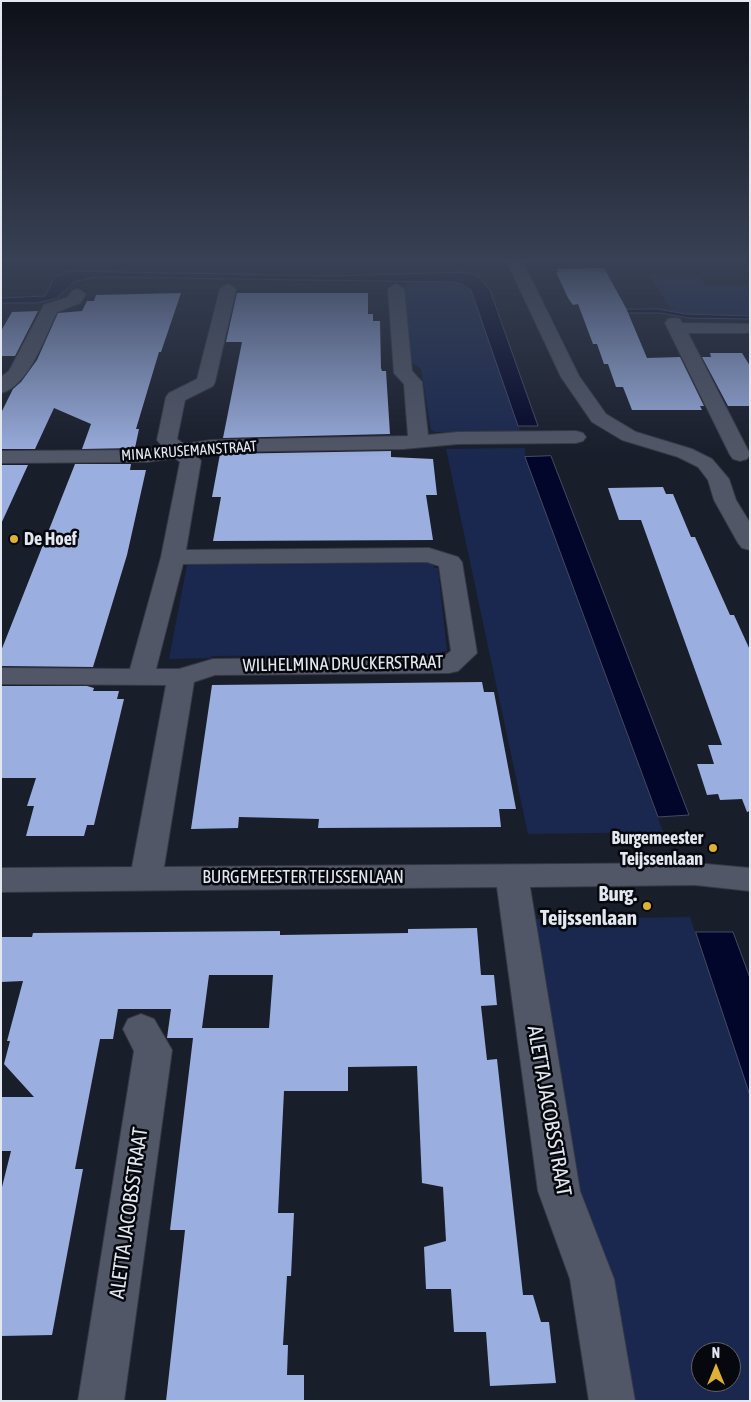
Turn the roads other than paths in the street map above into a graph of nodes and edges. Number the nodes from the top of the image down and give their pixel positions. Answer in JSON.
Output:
{"nodes":[{"id":1,"x":41,"y":327,"type":"edge"},
{"id":2,"x":219,"y":327,"type":"edge"},
{"id":3,"x":399,"y":327,"type":"edge"},
{"id":4,"x":546,"y":327,"type":"edge"},
{"id":5,"x":676,"y":327,"type":"edge"},
{"id":6,"x":726,"y":327,"type":"edge"},
{"id":7,"x":746,"y":328,"type":"dead end"},
{"id":8,"x":1,"y":364,"type":"edge"},
{"id":9,"x":23,"y":364,"type":"junction"},
{"id":10,"x":1,"y":387,"type":"edge"},
{"id":11,"x":593,"y":432,"type":"junction"},
{"id":12,"x":428,"y":442,"type":"junction"},
{"id":13,"x":180,"y":451,"type":"junction"},
{"id":14,"x":745,"y":455,"type":"edge"},
{"id":15,"x":1,"y":457,"type":"edge"},
{"id":16,"x":695,"y":466,"type":"junction"},
{"id":17,"x":750,"y":543,"type":"edge"},
{"id":18,"x":173,"y":557,"type":"junction"},
{"id":19,"x":1,"y":676,"type":"edge"},
{"id":20,"x":141,"y":677,"type":"junction"},
{"id":21,"x":181,"y":677,"type":"junction"},
{"id":22,"x":750,"y":867,"type":"edge"},
{"id":23,"x":695,"y":874,"type":"junction"},
{"id":24,"x":512,"y":876,"type":"junction"},
{"id":25,"x":146,"y":879,"type":"junction"},
{"id":26,"x":1,"y":880,"type":"edge"},
{"id":27,"x":750,"y":880,"type":"edge"},
{"id":28,"x":141,"y":1029,"type":"dead end"},
{"id":29,"x":101,"y":1401,"type":"edge"},
{"id":30,"x":612,"y":1401,"type":"edge"}],
"edges":[{"from":1,"to":9,"type":"street"},
{"from":2,"to":13,"type":"street"},
{"from":3,"to":12,"type":"street"},
{"from":4,"to":11,"type":"street"},
{"from":5,"to":14,"type":"street"},
{"from":6,"to":7,"type":"street"},
{"from":8,"to":9,"type":"street"},
{"from":9,"to":10,"type":"street"},
{"from":11,"to":12,"type":"street","name":"MINA KRUSEMANSTRAAT"},
{"from":11,"to":16,"type":"street"},
{"from":12,"to":13,"type":"street","name":"MINA KRUSEMANSTRAAT"},
{"from":13,"to":15,"type":"street","name":"MINA KRUSEMANSTRAAT"},
{"from":13,"to":18,"type":"street"},
{"from":14,"to":16,"type":"street"},
{"from":16,"to":17,"type":"street"},
{"from":18,"to":20,"type":"street"},
{"from":18,"to":21,"type":"street","name":"WILHELMINA DRUCKERSTRAAT"},
{"from":19,"to":20,"type":"street","name":"WILHELMINA DRUCKERSTRAAT"},
{"from":20,"to":21,"type":"street","name":"WILHELMINA DRUCKERSTRAAT"},
{"from":21,"to":25,"type":"street"},
{"from":22,"to":23,"type":"street"},
{"from":23,"to":24,"type":"street","name":"BURGEMEESTER TEIJSSENLAAN"},
{"from":23,"to":27,"type":"street"},
{"from":24,"to":25,"type":"street","name":"BURGEMEESTER TEIJSSENLAAN"},
{"from":24,"to":30,"type":"street","name":"ALETTA JACOBSSTRAAT"},
{"from":25,"to":26,"type":"street","name":"BURGEMEESTER TEIJSSENLAAN"},
{"from":28,"to":29,"type":"street","name":"ALETTA JACOBSSTRAAT"}]}
